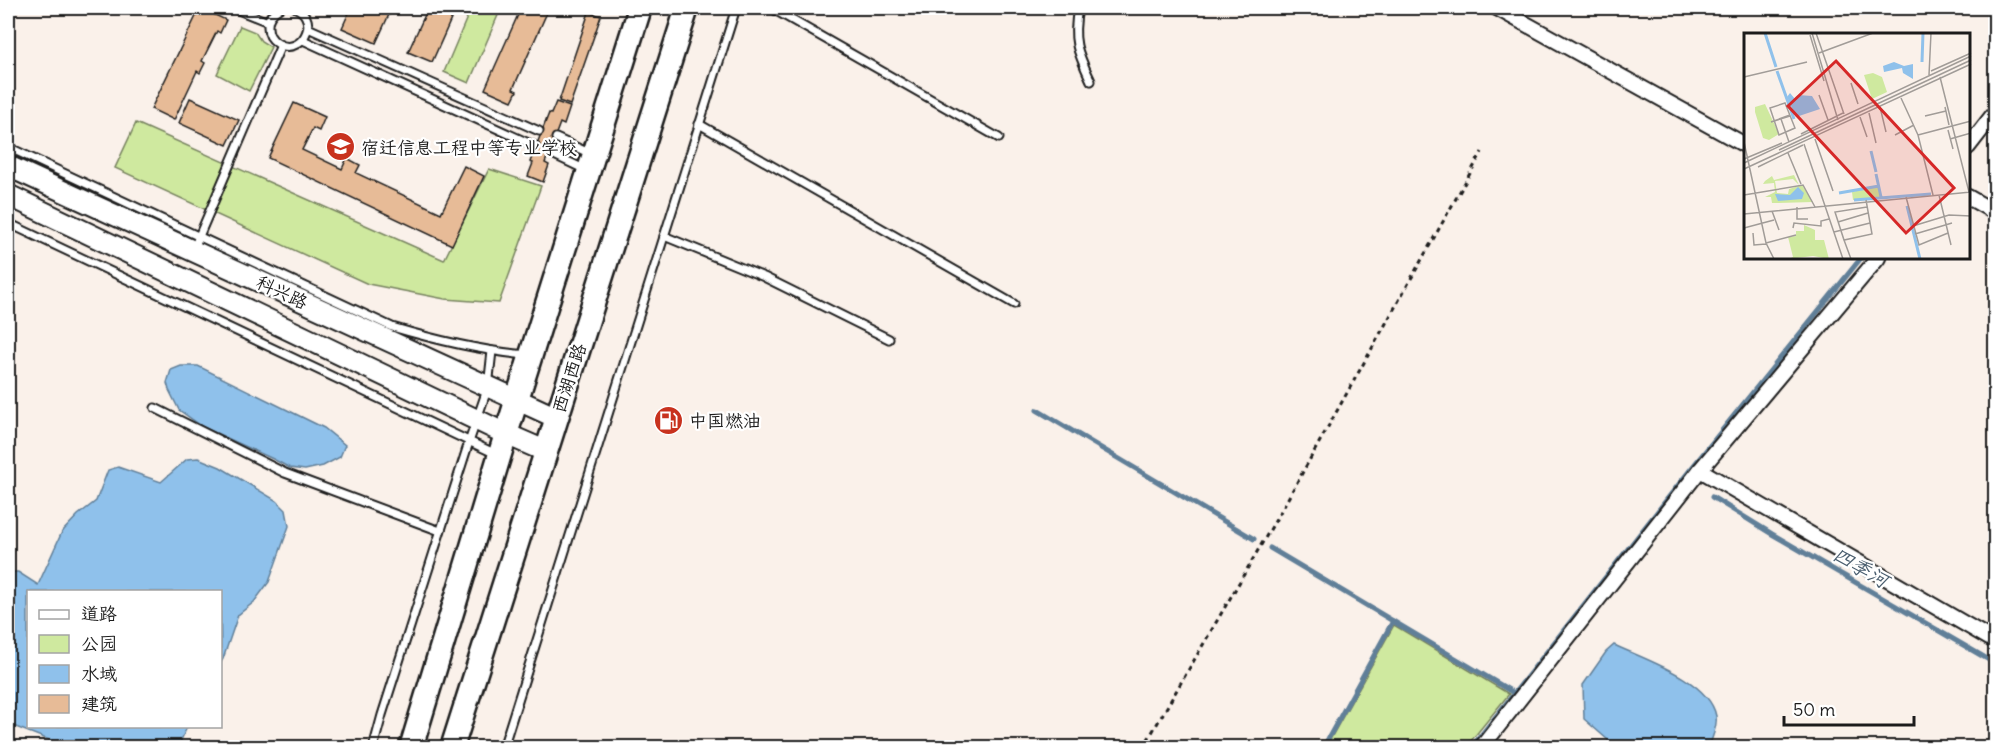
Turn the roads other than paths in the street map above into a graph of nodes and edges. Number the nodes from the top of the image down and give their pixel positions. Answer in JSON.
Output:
{"nodes":[{"id":1,"x":233,"y":8,"type":"edge"},
{"id":2,"x":274,"y":8,"type":"edge"},
{"id":3,"x":298,"y":8,"type":"edge"},
{"id":4,"x":640,"y":8,"type":"edge"},
{"id":5,"x":687,"y":8,"type":"edge"},
{"id":6,"x":736,"y":8,"type":"edge"},
{"id":7,"x":771,"y":8,"type":"edge"},
{"id":8,"x":1078,"y":8,"type":"edge"},
{"id":9,"x":1497,"y":8,"type":"edge"},
{"id":10,"x":268,"y":22,"type":"junction"},
{"id":11,"x":308,"y":28,"type":"junction"},
{"id":12,"x":303,"y":40,"type":"junction"},
{"id":13,"x":281,"y":45,"type":"junction"},
{"id":14,"x":1091,"y":81,"type":"dead end"},
{"id":15,"x":1995,"y":111,"type":"edge"},
{"id":16,"x":699,"y":124,"type":"junction"},
{"id":17,"x":539,"y":130,"type":"dead end"},
{"id":18,"x":556,"y":138,"type":"dead end"},
{"id":19,"x":999,"y":138,"type":"dead end"},
{"id":20,"x":1744,"y":144,"type":"edge"},
{"id":21,"x":1970,"y":144,"type":"edge"},
{"id":22,"x":535,"y":146,"type":"dead end"},
{"id":23,"x":8,"y":147,"type":"edge"},
{"id":24,"x":550,"y":153,"type":"dead end"},
{"id":25,"x":592,"y":163,"type":"junction"},
{"id":26,"x":8,"y":166,"type":"edge"},
{"id":27,"x":8,"y":195,"type":"edge"},
{"id":28,"x":1970,"y":198,"type":"edge"},
{"id":29,"x":1995,"y":213,"type":"edge"},
{"id":30,"x":8,"y":223,"type":"edge"},
{"id":31,"x":664,"y":237,"type":"junction"},
{"id":32,"x":196,"y":244,"type":"junction"},
{"id":33,"x":1876,"y":260,"type":"edge"},
{"id":34,"x":1014,"y":304,"type":"dead end"},
{"id":35,"x":889,"y":339,"type":"dead end"},
{"id":36,"x":492,"y":351,"type":"junction"},
{"id":37,"x":532,"y":355,"type":"junction"},
{"id":38,"x":488,"y":387,"type":"junction"},
{"id":39,"x":518,"y":400,"type":"junction"},
{"id":40,"x":155,"y":408,"type":"dead end"},
{"id":41,"x":557,"y":418,"type":"junction"},
{"id":42,"x":476,"y":420,"type":"junction"},
{"id":43,"x":506,"y":434,"type":"junction"},
{"id":44,"x":469,"y":442,"type":"junction"},
{"id":45,"x":545,"y":451,"type":"junction"},
{"id":46,"x":500,"y":456,"type":"junction"},
{"id":47,"x":1700,"y":470,"type":"junction"},
{"id":48,"x":440,"y":531,"type":"junction"},
{"id":49,"x":1995,"y":642,"type":"edge"},
{"id":50,"x":373,"y":747,"type":"edge"},
{"id":51,"x":411,"y":747,"type":"edge"},
{"id":52,"x":452,"y":747,"type":"edge"},
{"id":53,"x":503,"y":747,"type":"edge"},
{"id":54,"x":1481,"y":747,"type":"edge"}],
"edges":[{"from":1,"to":10,"type":"lane"},
{"from":2,"to":10,"type":"lane"},
{"from":3,"to":11,"type":"lane"},
{"from":4,"to":25,"type":"main road"},
{"from":5,"to":41,"type":"main road","name":"西湖西路"},
{"from":6,"to":16,"type":"lane"},
{"from":7,"to":19,"type":"lane"},
{"from":8,"to":14,"type":"lane"},
{"from":9,"to":20,"type":"street"},
{"from":10,"to":13,"type":"lane"},
{"from":11,"to":12,"type":"lane"},
{"from":11,"to":17,"type":"lane"},
{"from":12,"to":13,"type":"lane"},
{"from":12,"to":22,"type":"lane"},
{"from":13,"to":32,"type":"lane"},
{"from":15,"to":21,"type":"street"},
{"from":16,"to":31,"type":"lane"},
{"from":16,"to":34,"type":"lane"},
{"from":18,"to":25,"type":"lane"},
{"from":23,"to":32,"type":"lane"},
{"from":24,"to":25,"type":"lane"},
{"from":25,"to":37,"type":"main road"},
{"from":26,"to":32,"type":"main road","name":"科兴路"},
{"from":27,"to":42,"type":"main road","name":"科兴路"},
{"from":28,"to":29,"type":"street"},
{"from":30,"to":44,"type":"lane"},
{"from":31,"to":35,"type":"lane"},
{"from":31,"to":53,"type":"lane"},
{"from":32,"to":36,"type":"lane"},
{"from":32,"to":38,"type":"main road","name":"科兴路"},
{"from":33,"to":47,"type":"street"},
{"from":36,"to":37,"type":"lane"},
{"from":36,"to":38,"type":"lane"},
{"from":37,"to":39,"type":"main road"},
{"from":38,"to":39,"type":"main road","name":"科兴路"},
{"from":38,"to":42,"type":"lane"},
{"from":39,"to":41,"type":"main road","name":"科兴路"},
{"from":39,"to":43,"type":"main road"},
{"from":40,"to":48,"type":"lane"},
{"from":41,"to":45,"type":"main road","name":"西湖西路"},
{"from":42,"to":43,"type":"main road","name":"科兴路"},
{"from":42,"to":44,"type":"lane"},
{"from":43,"to":45,"type":"main road","name":"科兴路"},
{"from":43,"to":46,"type":"main road"},
{"from":44,"to":46,"type":"lane"},
{"from":44,"to":48,"type":"lane"},
{"from":45,"to":52,"type":"main road","name":"西湖西路"},
{"from":46,"to":51,"type":"main road"},
{"from":47,"to":49,"type":"street"},
{"from":47,"to":54,"type":"street"},
{"from":48,"to":50,"type":"lane"}]}
